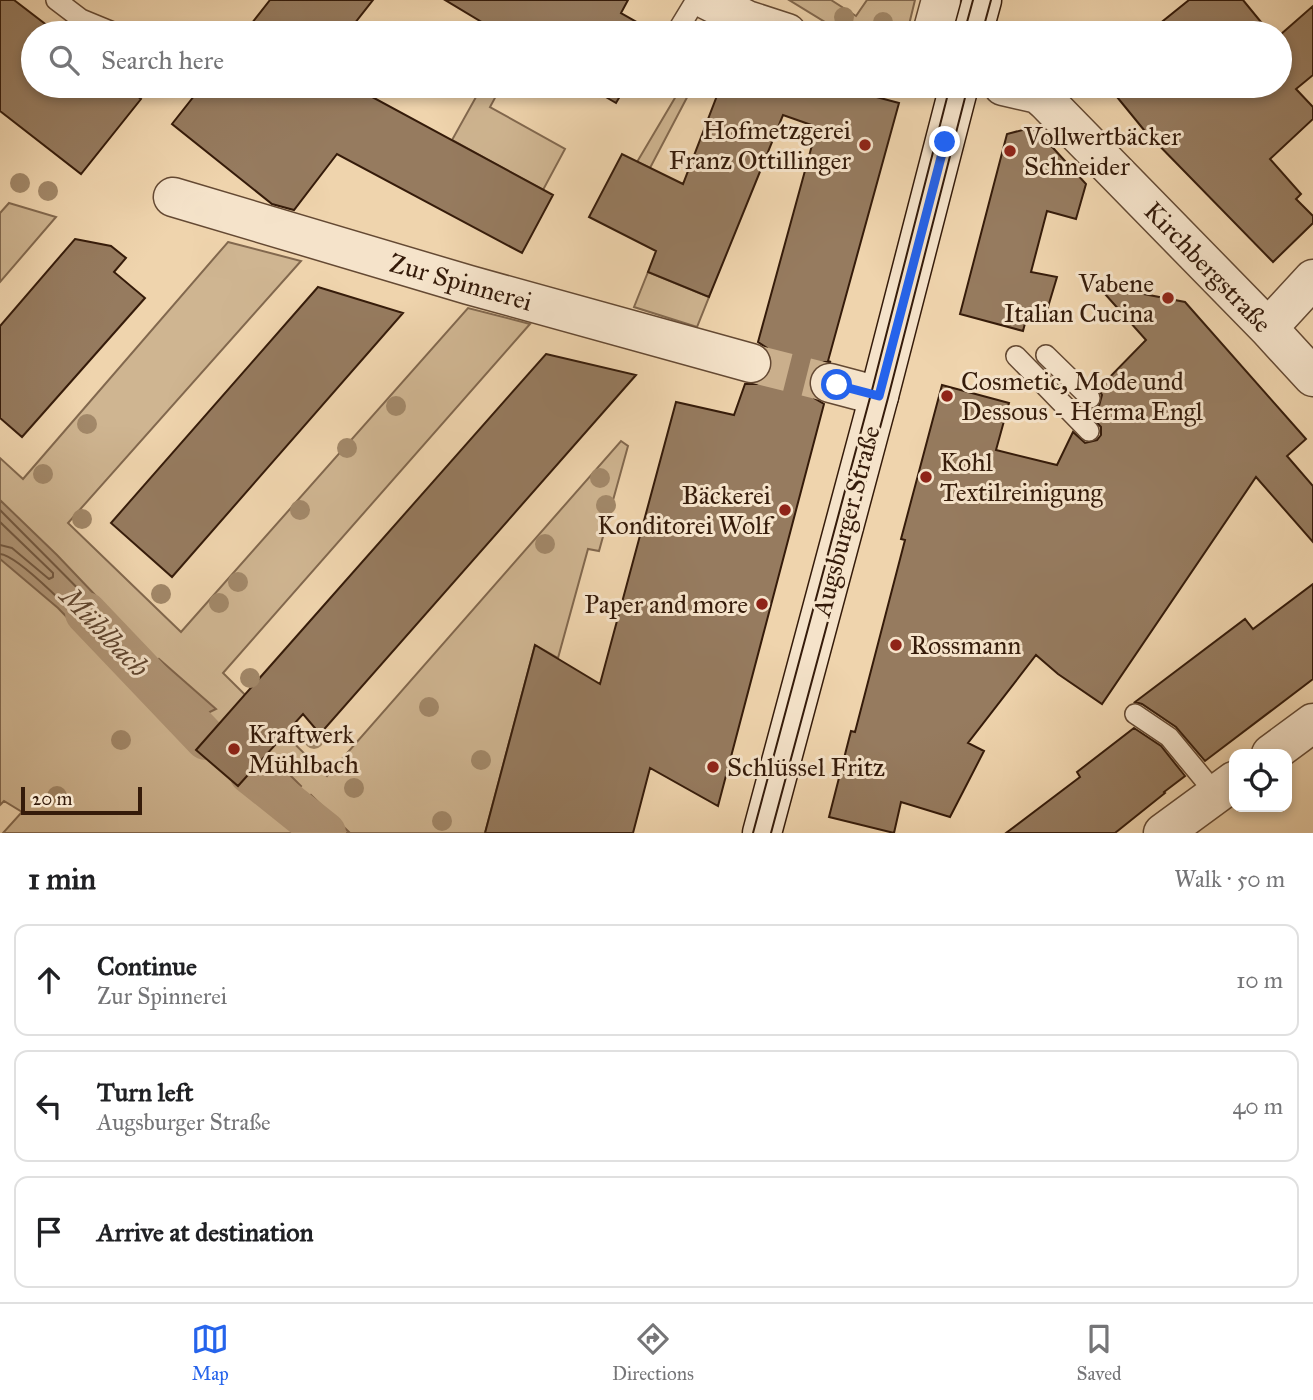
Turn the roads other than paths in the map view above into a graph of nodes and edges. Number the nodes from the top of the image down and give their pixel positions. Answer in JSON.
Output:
{"nodes":[{"id":1,"x":56,"y":0,"type":"edge"},
{"id":2,"x":696,"y":0,"type":"edge"},
{"id":3,"x":707,"y":0,"type":"edge"},
{"id":4,"x":941,"y":0,"type":"edge"},
{"id":5,"x":982,"y":0,"type":"edge"},
{"id":6,"x":86,"y":21,"type":"edge"},
{"id":7,"x":683,"y":21,"type":"edge"},
{"id":8,"x":750,"y":21,"type":"edge"},
{"id":9,"x":935,"y":21,"type":"edge"},
{"id":10,"x":976,"y":21,"type":"edge"},
{"id":11,"x":956,"y":98,"type":"edge"},
{"id":12,"x":1043,"y":98,"type":"edge"},
{"id":13,"x":173,"y":197,"type":"dead end"},
{"id":14,"x":1313,"y":279,"type":"edge"},
{"id":15,"x":1268,"y":328,"type":"junction"},
{"id":16,"x":1046,"y":355,"type":"dead end"},
{"id":17,"x":1016,"y":356,"type":"dead end"},
{"id":18,"x":751,"y":363,"type":"tunnel mouth"},
{"id":19,"x":1313,"y":377,"type":"edge"},
{"id":20,"x":830,"y":383,"type":"tunnel mouth"},
{"id":21,"x":879,"y":396,"type":"junction"},
{"id":22,"x":1090,"y":398,"type":"dead end"},
{"id":23,"x":1090,"y":431,"type":"dead end"},
{"id":24,"x":1135,"y":714,"type":"dead end"},
{"id":25,"x":1313,"y":723,"type":"edge"},
{"id":26,"x":1278,"y":749,"type":"edge"},
{"id":27,"x":1225,"y":788,"type":"edge"},
{"id":28,"x":762,"y":833,"type":"edge"},
{"id":29,"x":1163,"y":833,"type":"edge"}],
"edges":[{"from":1,"to":6,"type":"lane"},
{"from":2,"to":7,"type":"lane"},
{"from":3,"to":8,"type":"street"},
{"from":4,"to":9,"type":"street"},
{"from":5,"to":10,"type":"street"},
{"from":11,"to":21,"type":"street","name":"Augsburger Straße"},
{"from":12,"to":15,"type":"street","name":"Kirchbergstraße"},
{"from":13,"to":18,"type":"street","name":"Zur Spinnerei"},
{"from":14,"to":15,"type":"street"},
{"from":15,"to":19,"type":"street","name":"Kirchbergstraße"},
{"from":16,"to":22,"type":"lane"},
{"from":17,"to":23,"type":"lane"},
{"from":20,"to":21,"type":"street"},
{"from":21,"to":28,"type":"street","name":"Augsburger Straße"},
{"from":24,"to":27,"type":"lane"},
{"from":25,"to":26,"type":"street"},
{"from":27,"to":29,"type":"street"}]}
